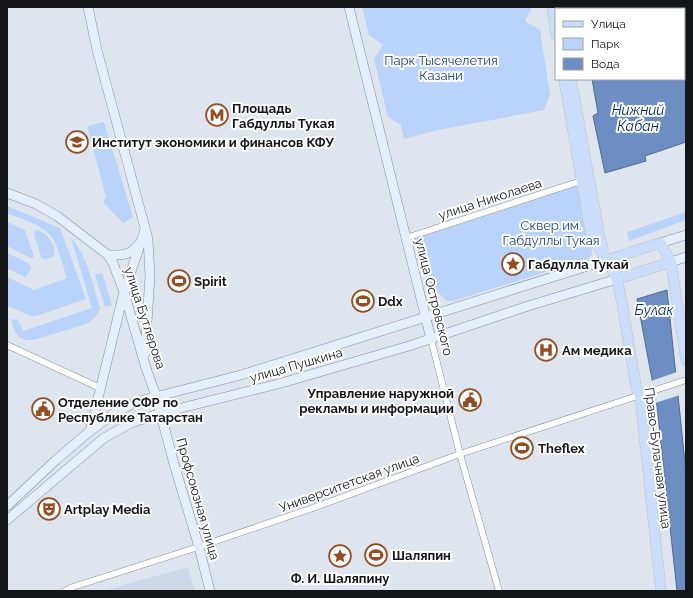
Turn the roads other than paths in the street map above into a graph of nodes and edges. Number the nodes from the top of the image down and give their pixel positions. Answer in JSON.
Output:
{"nodes":[{"id":1,"x":88,"y":7,"type":"edge"},
{"id":2,"x":349,"y":7,"type":"edge"},
{"id":3,"x":552,"y":7,"type":"edge"},
{"id":4,"x":555,"y":28,"type":"edge"},
{"id":5,"x":564,"y":80,"type":"edge"},
{"id":6,"x":571,"y":80,"type":"edge"},
{"id":7,"x":582,"y":181,"type":"junction"},
{"id":8,"x":7,"y":193,"type":"edge"},
{"id":9,"x":145,"y":228,"type":"junction"},
{"id":10,"x":686,"y":234,"type":"edge"},
{"id":11,"x":143,"y":238,"type":"junction"},
{"id":12,"x":406,"y":238,"type":"junction"},
{"id":13,"x":660,"y":243,"type":"junction"},
{"id":14,"x":108,"y":255,"type":"junction"},
{"id":15,"x":686,"y":257,"type":"edge"},
{"id":16,"x":607,"y":260,"type":"junction"},
{"id":17,"x":671,"y":262,"type":"junction"},
{"id":18,"x":617,"y":279,"type":"junction"},
{"id":19,"x":124,"y":292,"type":"junction"},
{"id":20,"x":425,"y":317,"type":"junction"},
{"id":21,"x":431,"y":339,"type":"junction"},
{"id":22,"x":7,"y":345,"type":"edge"},
{"id":23,"x":686,"y":360,"type":"edge"},
{"id":24,"x":145,"y":362,"type":"junction"},
{"id":25,"x":684,"y":381,"type":"edge"},
{"id":26,"x":100,"y":388,"type":"junction"},
{"id":27,"x":156,"y":396,"type":"junction"},
{"id":28,"x":640,"y":396,"type":"junction"},
{"id":29,"x":161,"y":414,"type":"junction"},
{"id":30,"x":90,"y":431,"type":"junction"},
{"id":31,"x":460,"y":454,"type":"junction"},
{"id":32,"x":7,"y":506,"type":"edge"},
{"id":33,"x":7,"y":520,"type":"edge"},
{"id":34,"x":200,"y":547,"type":"junction"},
{"id":35,"x":65,"y":591,"type":"edge"},
{"id":36,"x":210,"y":591,"type":"edge"},
{"id":37,"x":499,"y":591,"type":"edge"},
{"id":38,"x":661,"y":591,"type":"edge"}],
"edges":[{"from":1,"to":9,"type":"main road"},
{"from":2,"to":12,"type":"main road","name":"улица Островского"},
{"from":3,"to":4,"type":"main road"},
{"from":5,"to":7,"type":"main road"},
{"from":6,"to":16,"type":"main road"},
{"from":7,"to":12,"type":"street","name":"улица Николаева"},
{"from":7,"to":16,"type":"main road"},
{"from":8,"to":14,"type":"main road","name":"улица Бутлерова"},
{"from":9,"to":11,"type":"main road"},
{"from":9,"to":24,"type":"main road"},
{"from":10,"to":13,"type":"main road"},
{"from":11,"to":14,"type":"main road"},
{"from":11,"to":19,"type":"main road"},
{"from":12,"to":20,"type":"main road","name":"улица Островского"},
{"from":13,"to":16,"type":"main road"},
{"from":13,"to":17,"type":"main road"},
{"from":14,"to":19,"type":"main road","name":"улица Бутлерова"},
{"from":15,"to":17,"type":"main road"},
{"from":16,"to":18,"type":"main road","name":"Право-Булачная улица"},
{"from":16,"to":20,"type":"main road","name":"улица Пушкина"},
{"from":17,"to":18,"type":"main road"},
{"from":17,"to":23,"type":"main road"},
{"from":18,"to":21,"type":"main road","name":"улица Пушкина"},
{"from":18,"to":28,"type":"main road","name":"Право-Булачная улица"},
{"from":19,"to":24,"type":"main road","name":"улица Бутлерова"},
{"from":19,"to":26,"type":"main road"},
{"from":20,"to":21,"type":"main road","name":"улица Островского"},
{"from":20,"to":27,"type":"main road","name":"улица Пушкина"},
{"from":21,"to":29,"type":"main road","name":"улица Пушкина"},
{"from":21,"to":31,"type":"street","name":"улица Островского"},
{"from":22,"to":26,"type":"street"},
{"from":24,"to":27,"type":"main road","name":"улица Бутлерова"},
{"from":25,"to":28,"type":"street","name":"Университетская улица"},
{"from":26,"to":30,"type":"main road"},
{"from":27,"to":29,"type":"main road","name":"улица Бутлерова"},
{"from":27,"to":30,"type":"main road","name":"улица Пушкина"},
{"from":28,"to":31,"type":"street","name":"Университетская улица"},
{"from":28,"to":38,"type":"main road","name":"Право-Булачная улица"},
{"from":29,"to":33,"type":"main road","name":"улица Пушкина"},
{"from":29,"to":34,"type":"main road","name":"Профсоюзная улица"},
{"from":30,"to":32,"type":"main road","name":"улица Пушкина"},
{"from":31,"to":34,"type":"street","name":"Университетская улица"},
{"from":31,"to":37,"type":"street","name":"улица Островского"},
{"from":34,"to":35,"type":"street","name":"Университетская улица"},
{"from":34,"to":36,"type":"main road","name":"Профсоюзная улица"}]}
